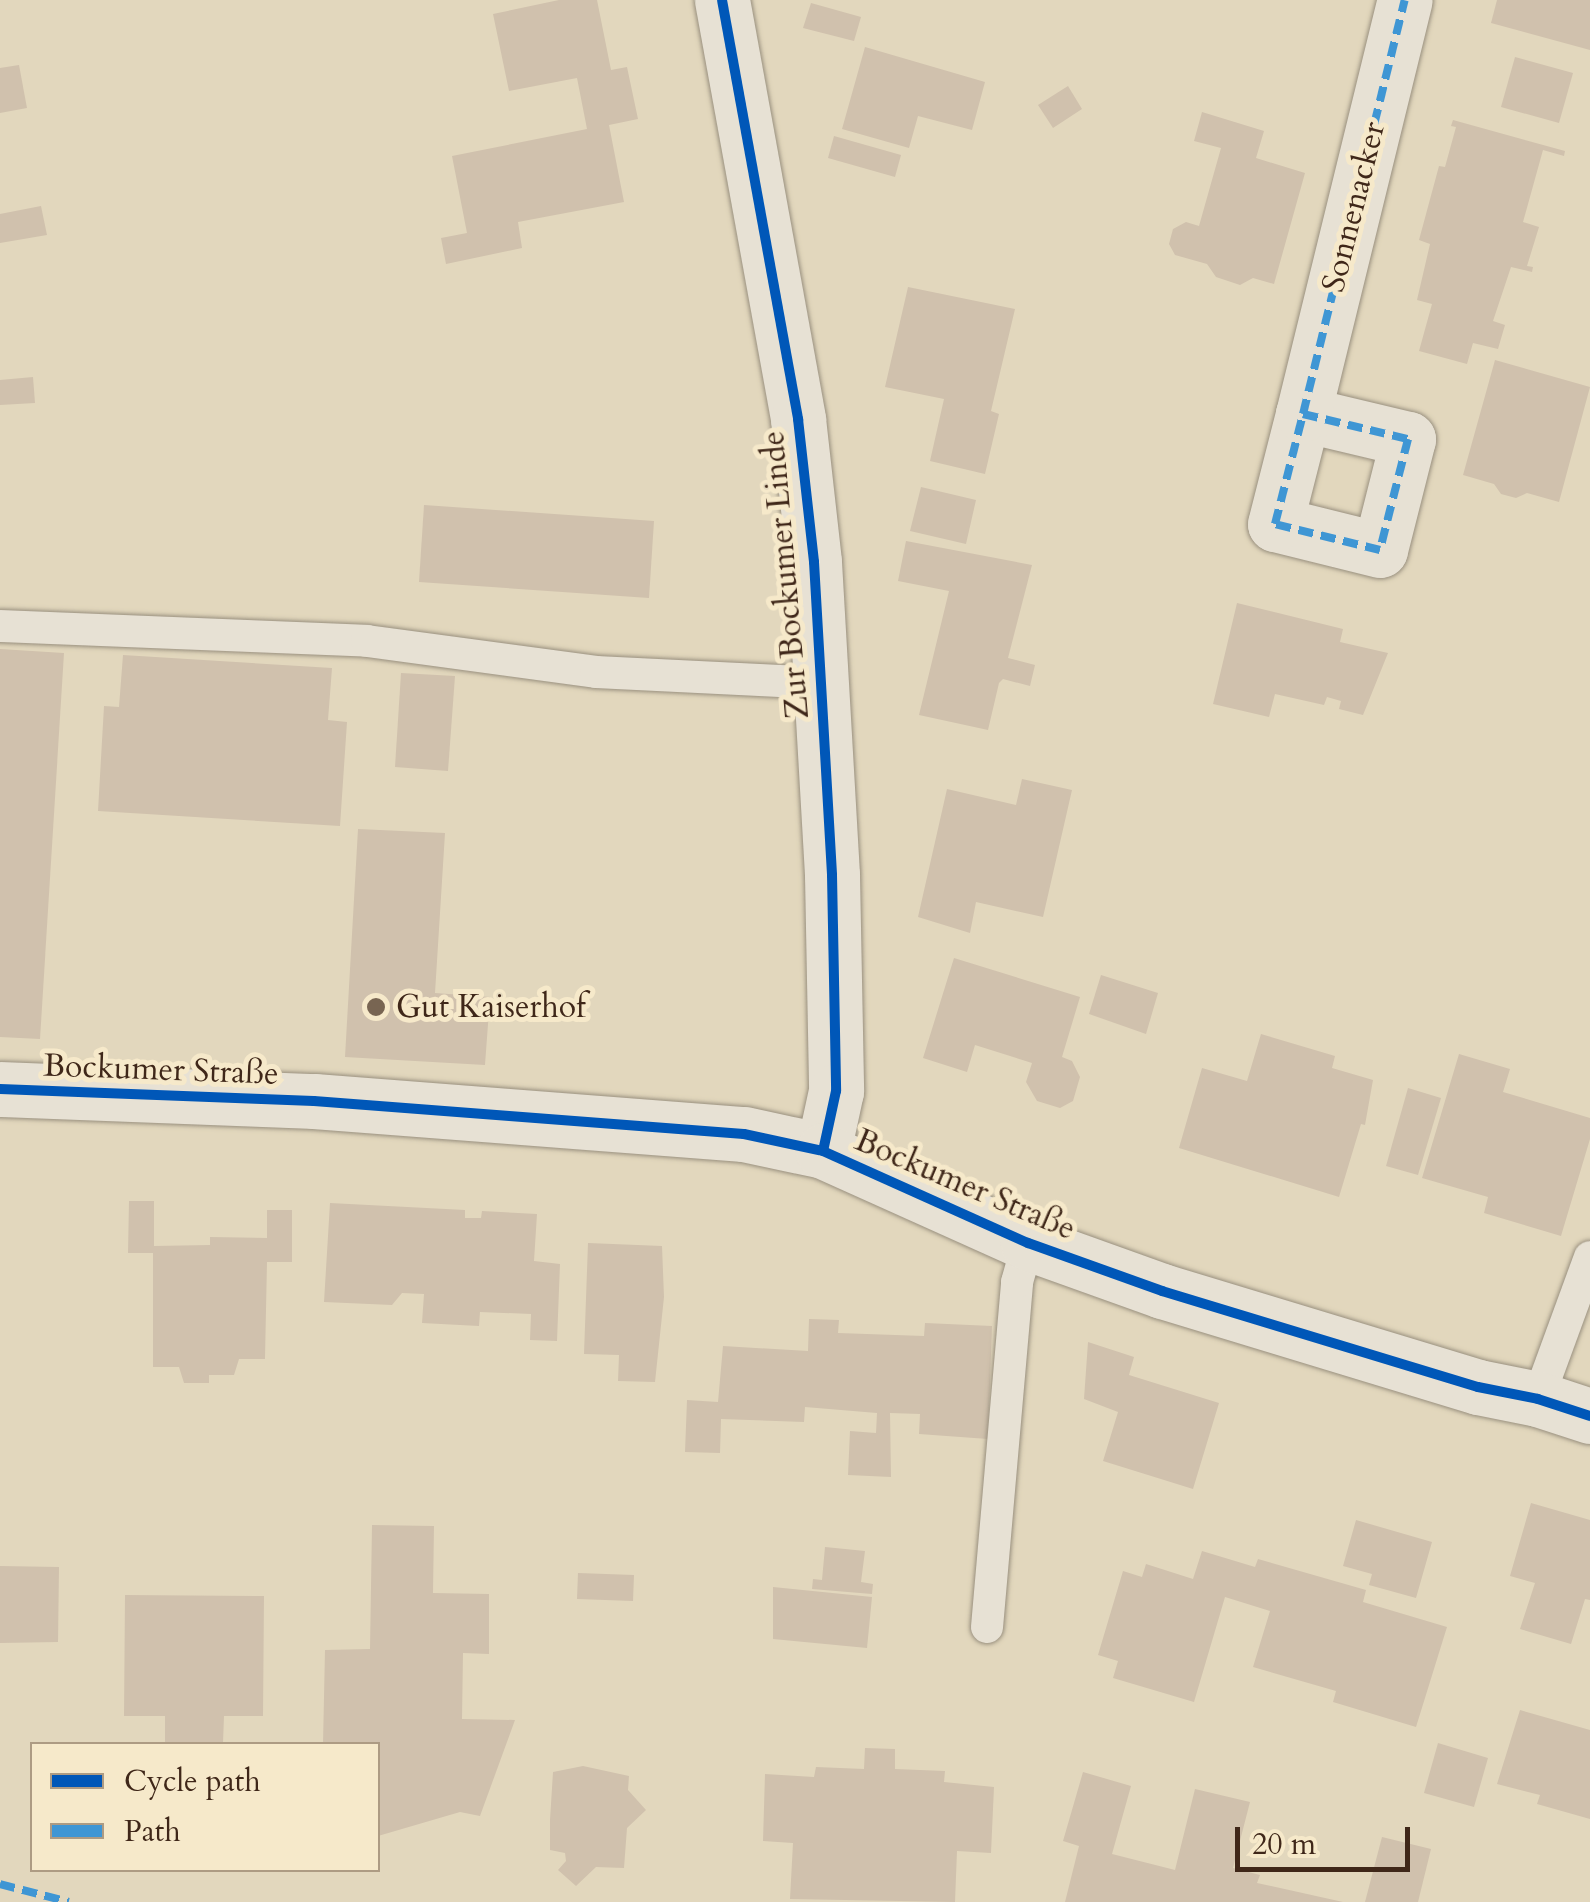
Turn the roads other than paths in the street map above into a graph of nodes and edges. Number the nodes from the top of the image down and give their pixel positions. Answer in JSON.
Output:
{"nodes":[{"id":1,"x":722,"y":0,"type":"edge"},
{"id":2,"x":1405,"y":0,"type":"edge"},
{"id":3,"x":1303,"y":414,"type":"dead end"},
{"id":4,"x":0,"y":626,"type":"edge"},
{"id":5,"x":821,"y":683,"type":"junction"},
{"id":6,"x":0,"y":1089,"type":"edge"},
{"id":7,"x":823,"y":1152,"type":"junction"},
{"id":8,"x":1028,"y":1242,"type":"junction"},
{"id":9,"x":1590,"y":1257,"type":"edge"},
{"id":10,"x":1538,"y":1400,"type":"junction"},
{"id":11,"x":1590,"y":1416,"type":"edge"},
{"id":12,"x":986,"y":1627,"type":"dead end"}],
"edges":[{"from":1,"to":5,"type":"street","name":"Zur Bockumer Linde"},
{"from":2,"to":3,"type":"street","name":"Sonnenacker"},
{"from":4,"to":5,"type":"lane"},
{"from":5,"to":7,"type":"street","name":"Zur Bockumer Linde"},
{"from":6,"to":7,"type":"street","name":"Bockumer Straße"},
{"from":7,"to":8,"type":"street","name":"Bockumer Straße"},
{"from":8,"to":10,"type":"street","name":"Bockumer Straße"},
{"from":8,"to":12,"type":"lane"},
{"from":9,"to":10,"type":"lane"},
{"from":10,"to":11,"type":"street","name":"Bockumer Straße"}]}
